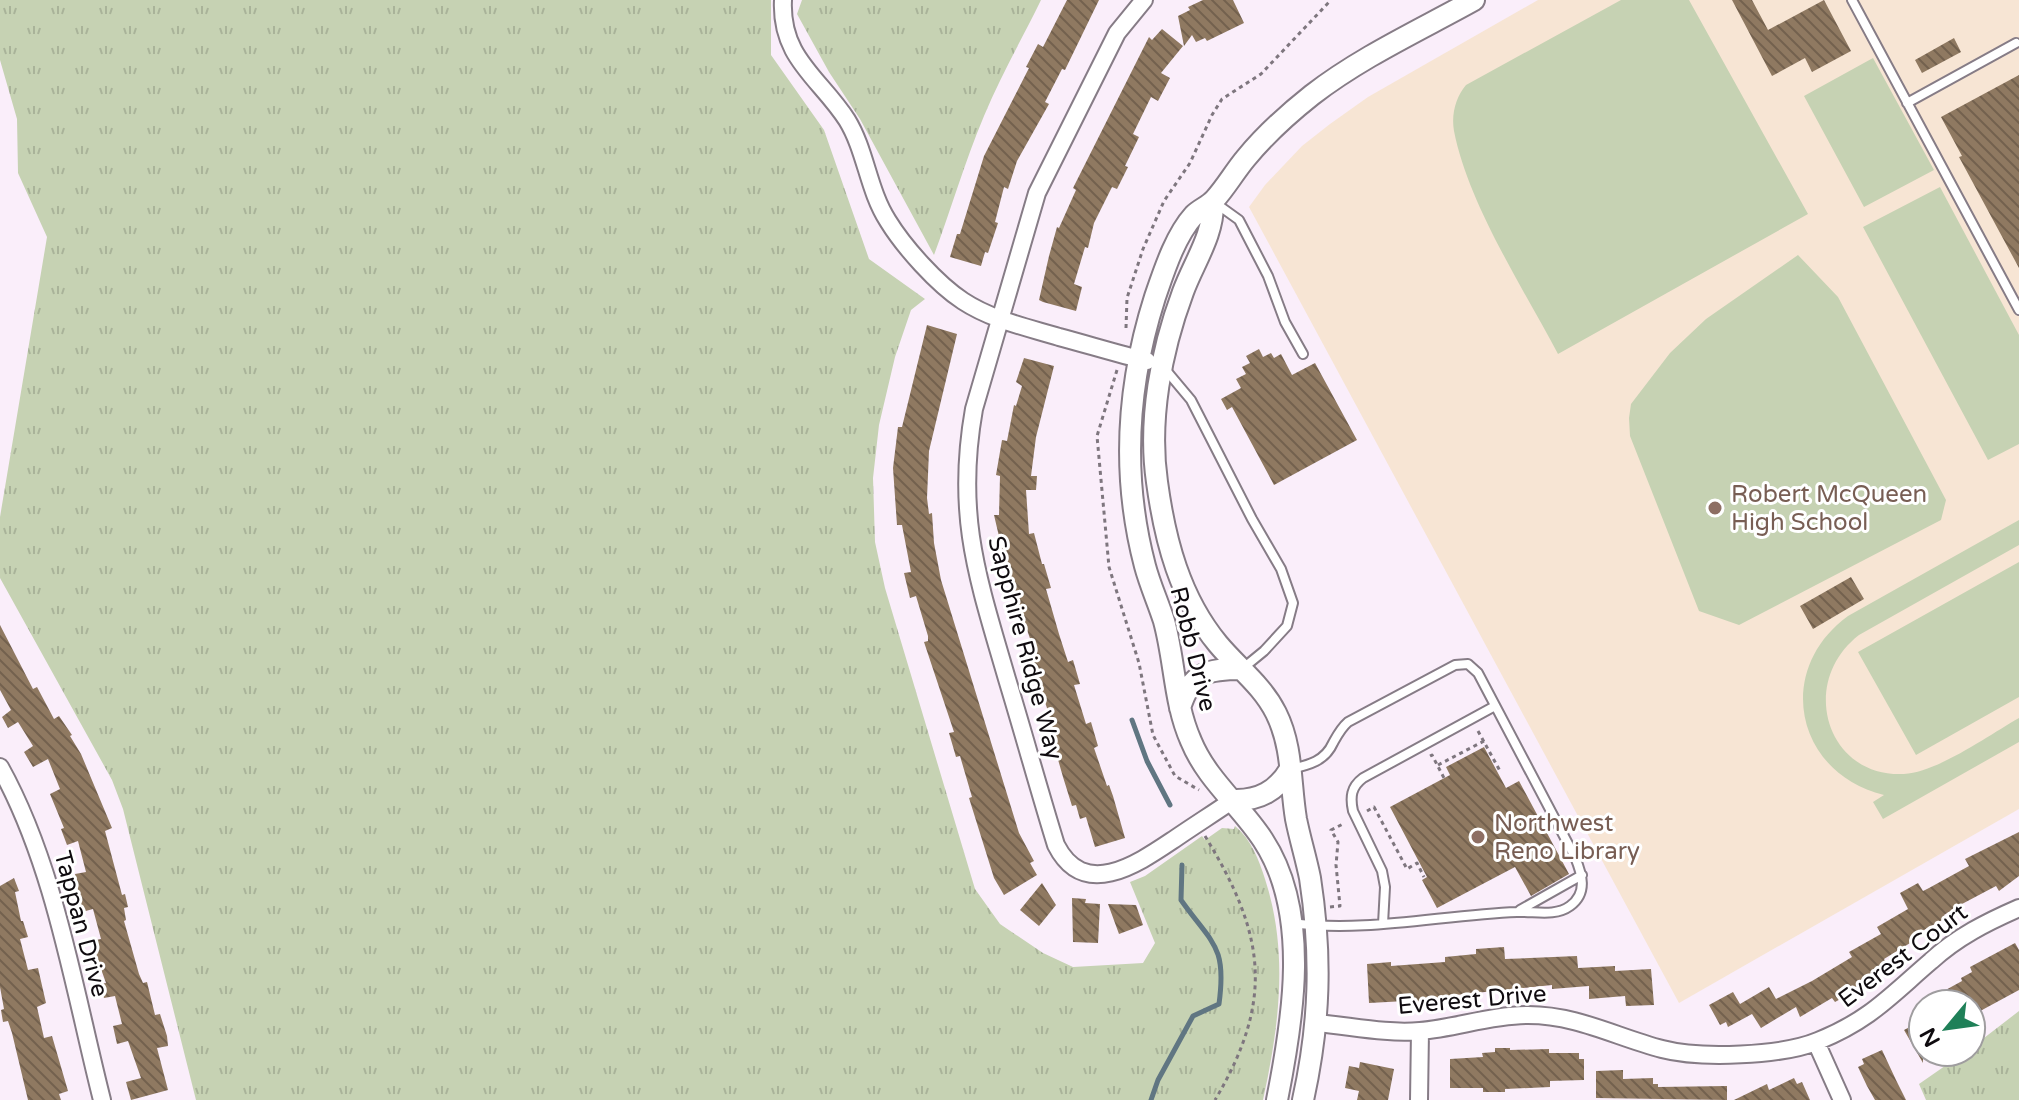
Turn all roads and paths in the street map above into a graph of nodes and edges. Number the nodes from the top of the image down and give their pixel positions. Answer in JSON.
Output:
{"nodes":[{"id":1,"x":783,"y":0,"type":"edge"},
{"id":2,"x":1144,"y":0,"type":"edge"},
{"id":3,"x":1474,"y":0,"type":"edge"},
{"id":4,"x":1852,"y":0,"type":"edge"},
{"id":5,"x":2016,"y":43,"type":"dead end"},
{"id":6,"x":1907,"y":103,"type":"junction"},
{"id":7,"x":1213,"y":202,"type":"junction"},
{"id":8,"x":2019,"y":310,"type":"edge"},
{"id":9,"x":999,"y":320,"type":"junction"},
{"id":10,"x":1303,"y":354,"type":"dead end"},
{"id":11,"x":1138,"y":359,"type":"junction"},
{"id":12,"x":1162,"y":365,"type":"junction"},
{"id":13,"x":1242,"y":669,"type":"junction"},
{"id":14,"x":1495,"y":706,"type":"junction"},
{"id":15,"x":1180,"y":708,"type":"junction"},
{"id":16,"x":1467,"y":737,"type":"dead end"},
{"id":17,"x":1484,"y":741,"type":"junction"},
{"id":18,"x":1420,"y":762,"type":"dead end"},
{"id":19,"x":1438,"y":765,"type":"junction"},
{"id":20,"x":0,"y":767,"type":"edge"},
{"id":21,"x":1290,"y":769,"type":"junction"},
{"id":22,"x":1500,"y":771,"type":"dead end"},
{"id":23,"x":1444,"y":778,"type":"dead end"},
{"id":24,"x":1233,"y":800,"type":"junction"},
{"id":25,"x":1360,"y":809,"type":"dead end"},
{"id":26,"x":1345,"y":823,"type":"dead end"},
{"id":27,"x":1205,"y":836,"type":"dead end"},
{"id":28,"x":1582,"y":875,"type":"junction"},
{"id":29,"x":1424,"y":877,"type":"dead end"},
{"id":30,"x":1327,"y":908,"type":"dead end"},
{"id":31,"x":2019,"y":908,"type":"edge"},
{"id":32,"x":1517,"y":912,"type":"junction"},
{"id":33,"x":1291,"y":923,"type":"junction"},
{"id":34,"x":1383,"y":924,"type":"junction"},
{"id":35,"x":1316,"y":926,"type":"junction"},
{"id":36,"x":1317,"y":1023,"type":"junction"},
{"id":37,"x":1420,"y":1031,"type":"junction"},
{"id":38,"x":1816,"y":1042,"type":"junction"},
{"id":39,"x":102,"y":1100,"type":"edge"},
{"id":40,"x":1215,"y":1100,"type":"edge"},
{"id":41,"x":1277,"y":1100,"type":"edge"},
{"id":42,"x":1303,"y":1100,"type":"edge"},
{"id":43,"x":1419,"y":1100,"type":"edge"},
{"id":44,"x":1842,"y":1100,"type":"edge"}],
"edges":[{"from":1,"to":9,"type":"street"},
{"from":2,"to":9,"type":"street","name":"Sapphire Ridge Way"},
{"from":3,"to":7,"type":"street","name":"Robb Drive"},
{"from":4,"to":6,"type":"lane"},
{"from":5,"to":6,"type":"lane"},
{"from":6,"to":8,"type":"lane"},
{"from":7,"to":10,"type":"lane"},
{"from":7,"to":11,"type":"street","name":"Robb Drive"},
{"from":7,"to":12,"type":"street","name":"Robb Drive"},
{"from":9,"to":11,"type":"street"},
{"from":9,"to":24,"type":"street","name":"Sapphire Ridge Way"},
{"from":11,"to":12,"type":"street"},
{"from":11,"to":15,"type":"street","name":"Robb Drive"},
{"from":12,"to":13,"type":"street","name":"Robb Drive"},
{"from":12,"to":13,"type":"lane"},
{"from":13,"to":15,"type":"street"},
{"from":13,"to":21,"type":"street","name":"Robb Drive"},
{"from":14,"to":21,"type":"lane"},
{"from":14,"to":28,"type":"lane"},
{"from":14,"to":34,"type":"lane"},
{"from":15,"to":24,"type":"street","name":"Robb Drive"},
{"from":16,"to":17,"type":"path"},
{"from":17,"to":19,"type":"path"},
{"from":17,"to":22,"type":"path"},
{"from":18,"to":19,"type":"path"},
{"from":19,"to":23,"type":"path"},
{"from":20,"to":39,"type":"street","name":"Tappan Drive"},
{"from":21,"to":24,"type":"street"},
{"from":21,"to":35,"type":"street","name":"Robb Drive"},
{"from":24,"to":33,"type":"street","name":"Robb Drive"},
{"from":25,"to":29,"type":"path"},
{"from":26,"to":30,"type":"path"},
{"from":27,"to":40,"type":"path"},
{"from":28,"to":32,"type":"lane"},
{"from":28,"to":32,"type":"lane"},
{"from":31,"to":38,"type":"street","name":"Everest Court"},
{"from":32,"to":34,"type":"lane"},
{"from":33,"to":35,"type":"lane"},
{"from":33,"to":41,"type":"street","name":"Robb Drive"},
{"from":34,"to":35,"type":"lane"},
{"from":35,"to":36,"type":"street","name":"Robb Drive"},
{"from":36,"to":37,"type":"street","name":"Everest Drive"},
{"from":36,"to":42,"type":"street","name":"Robb Drive"},
{"from":37,"to":38,"type":"street","name":"Everest Drive"},
{"from":37,"to":43,"type":"street"},
{"from":38,"to":44,"type":"street"}]}
